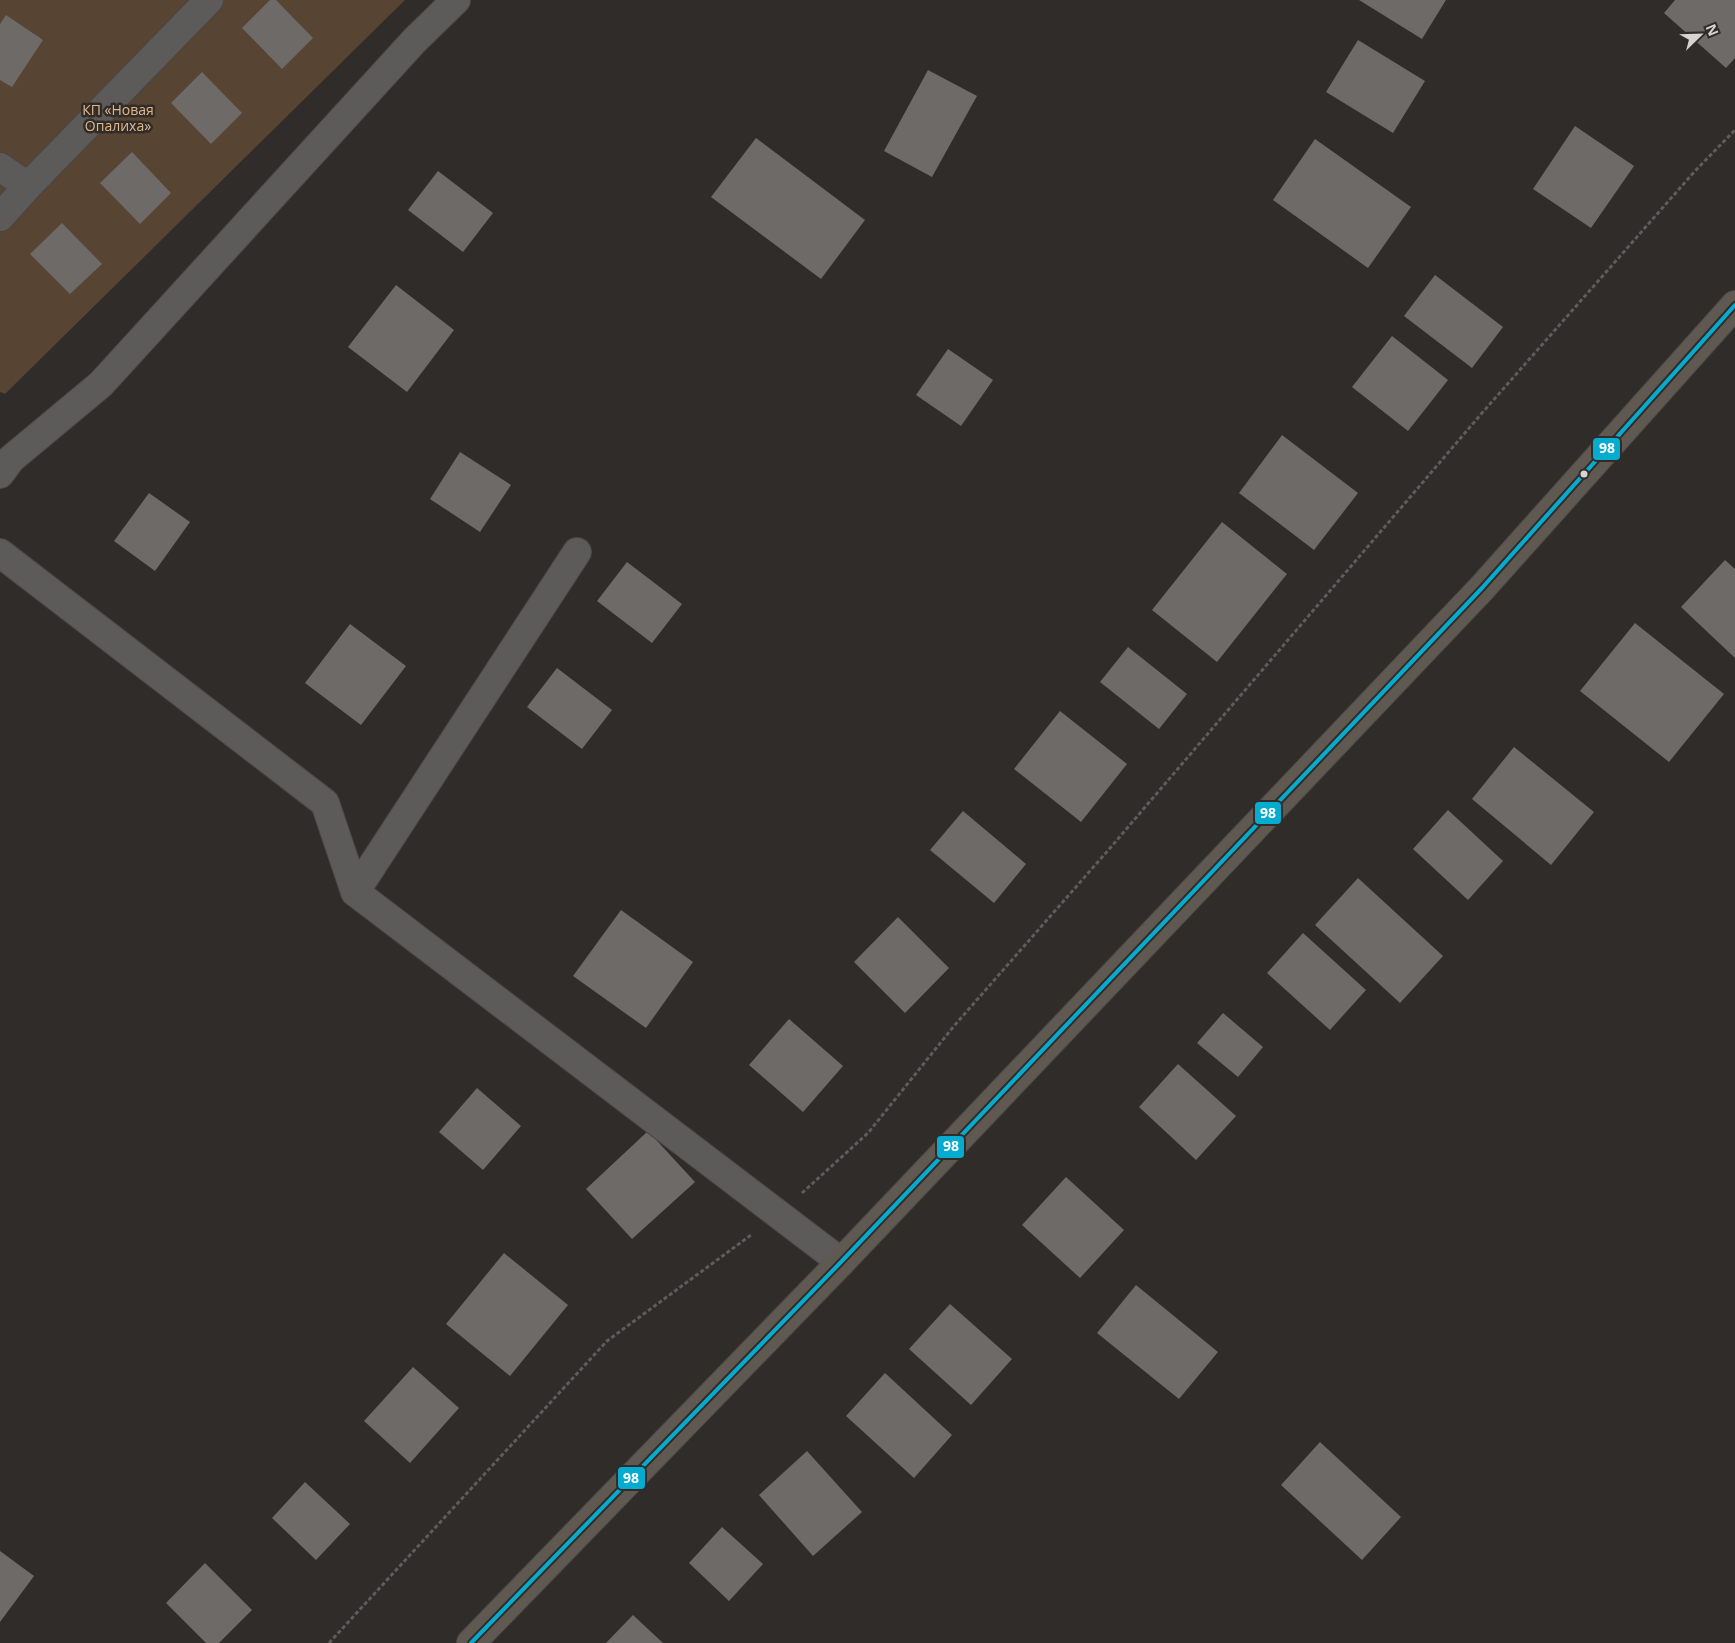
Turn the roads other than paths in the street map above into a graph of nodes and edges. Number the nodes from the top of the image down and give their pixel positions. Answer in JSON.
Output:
{"nodes":[{"id":1,"x":209,"y":0,"type":"edge"},
{"id":2,"x":456,"y":0,"type":"edge"},
{"id":3,"x":0,"y":167,"type":"edge"},
{"id":4,"x":28,"y":186,"type":"junction"},
{"id":5,"x":0,"y":217,"type":"edge"},
{"id":6,"x":1735,"y":305,"type":"edge"},
{"id":7,"x":4,"y":460,"type":"edge"},
{"id":8,"x":577,"y":552,"type":"dead end"},
{"id":9,"x":0,"y":553,"type":"edge"},
{"id":10,"x":354,"y":892,"type":"junction"},
{"id":11,"x":841,"y":1262,"type":"junction"},
{"id":12,"x":471,"y":1643,"type":"edge"}],
"edges":[{"from":1,"to":4,"type":"street"},
{"from":2,"to":7,"type":"street"},
{"from":3,"to":4,"type":"street"},
{"from":4,"to":5,"type":"street"},
{"from":6,"to":11,"type":"main road"},
{"from":8,"to":10,"type":"street"},
{"from":9,"to":10,"type":"street"},
{"from":10,"to":11,"type":"street"},
{"from":11,"to":12,"type":"main road"}]}
